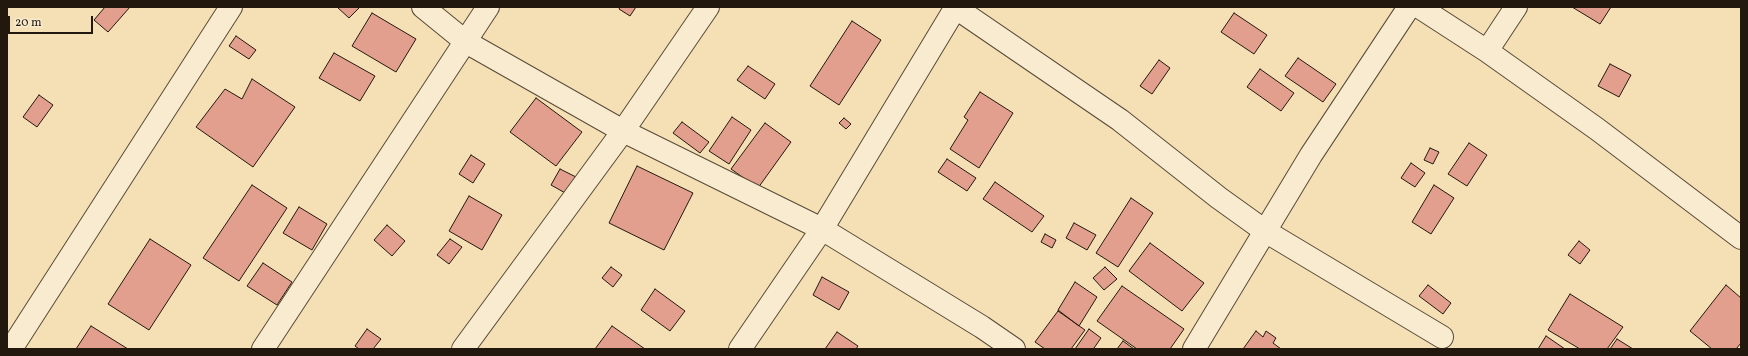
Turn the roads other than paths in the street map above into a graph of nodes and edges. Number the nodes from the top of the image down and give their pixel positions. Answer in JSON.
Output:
{"nodes":[{"id":1,"x":231,"y":7,"type":"edge"},
{"id":2,"x":423,"y":7,"type":"edge"},
{"id":3,"x":488,"y":7,"type":"edge"},
{"id":4,"x":708,"y":7,"type":"edge"},
{"id":5,"x":956,"y":7,"type":"edge"},
{"id":6,"x":1409,"y":7,"type":"edge"},
{"id":7,"x":1420,"y":7,"type":"edge"},
{"id":8,"x":1516,"y":7,"type":"edge"},
{"id":9,"x":466,"y":42,"type":"junction"},
{"id":10,"x":1487,"y":51,"type":"junction"},
{"id":11,"x":624,"y":131,"type":"junction"},
{"id":12,"x":822,"y":229,"type":"junction"},
{"id":13,"x":1265,"y":231,"type":"junction"},
{"id":14,"x":1741,"y":238,"type":"edge"},
{"id":15,"x":1442,"y":337,"type":"dead end"},
{"id":16,"x":11,"y":349,"type":"edge"},
{"id":17,"x":263,"y":349,"type":"edge"},
{"id":18,"x":463,"y":349,"type":"edge"},
{"id":19,"x":740,"y":349,"type":"edge"},
{"id":20,"x":1014,"y":349,"type":"edge"},
{"id":21,"x":1194,"y":349,"type":"edge"}],
"edges":[{"from":1,"to":16,"type":"street"},
{"from":2,"to":9,"type":"street"},
{"from":3,"to":9,"type":"street"},
{"from":4,"to":11,"type":"street"},
{"from":5,"to":12,"type":"street"},
{"from":5,"to":13,"type":"street"},
{"from":6,"to":13,"type":"street"},
{"from":7,"to":10,"type":"street"},
{"from":8,"to":10,"type":"street"},
{"from":9,"to":11,"type":"street"},
{"from":9,"to":17,"type":"street"},
{"from":10,"to":14,"type":"street"},
{"from":11,"to":12,"type":"street"},
{"from":11,"to":18,"type":"street"},
{"from":12,"to":19,"type":"street"},
{"from":12,"to":20,"type":"street"},
{"from":13,"to":15,"type":"street"},
{"from":13,"to":21,"type":"street"}]}
